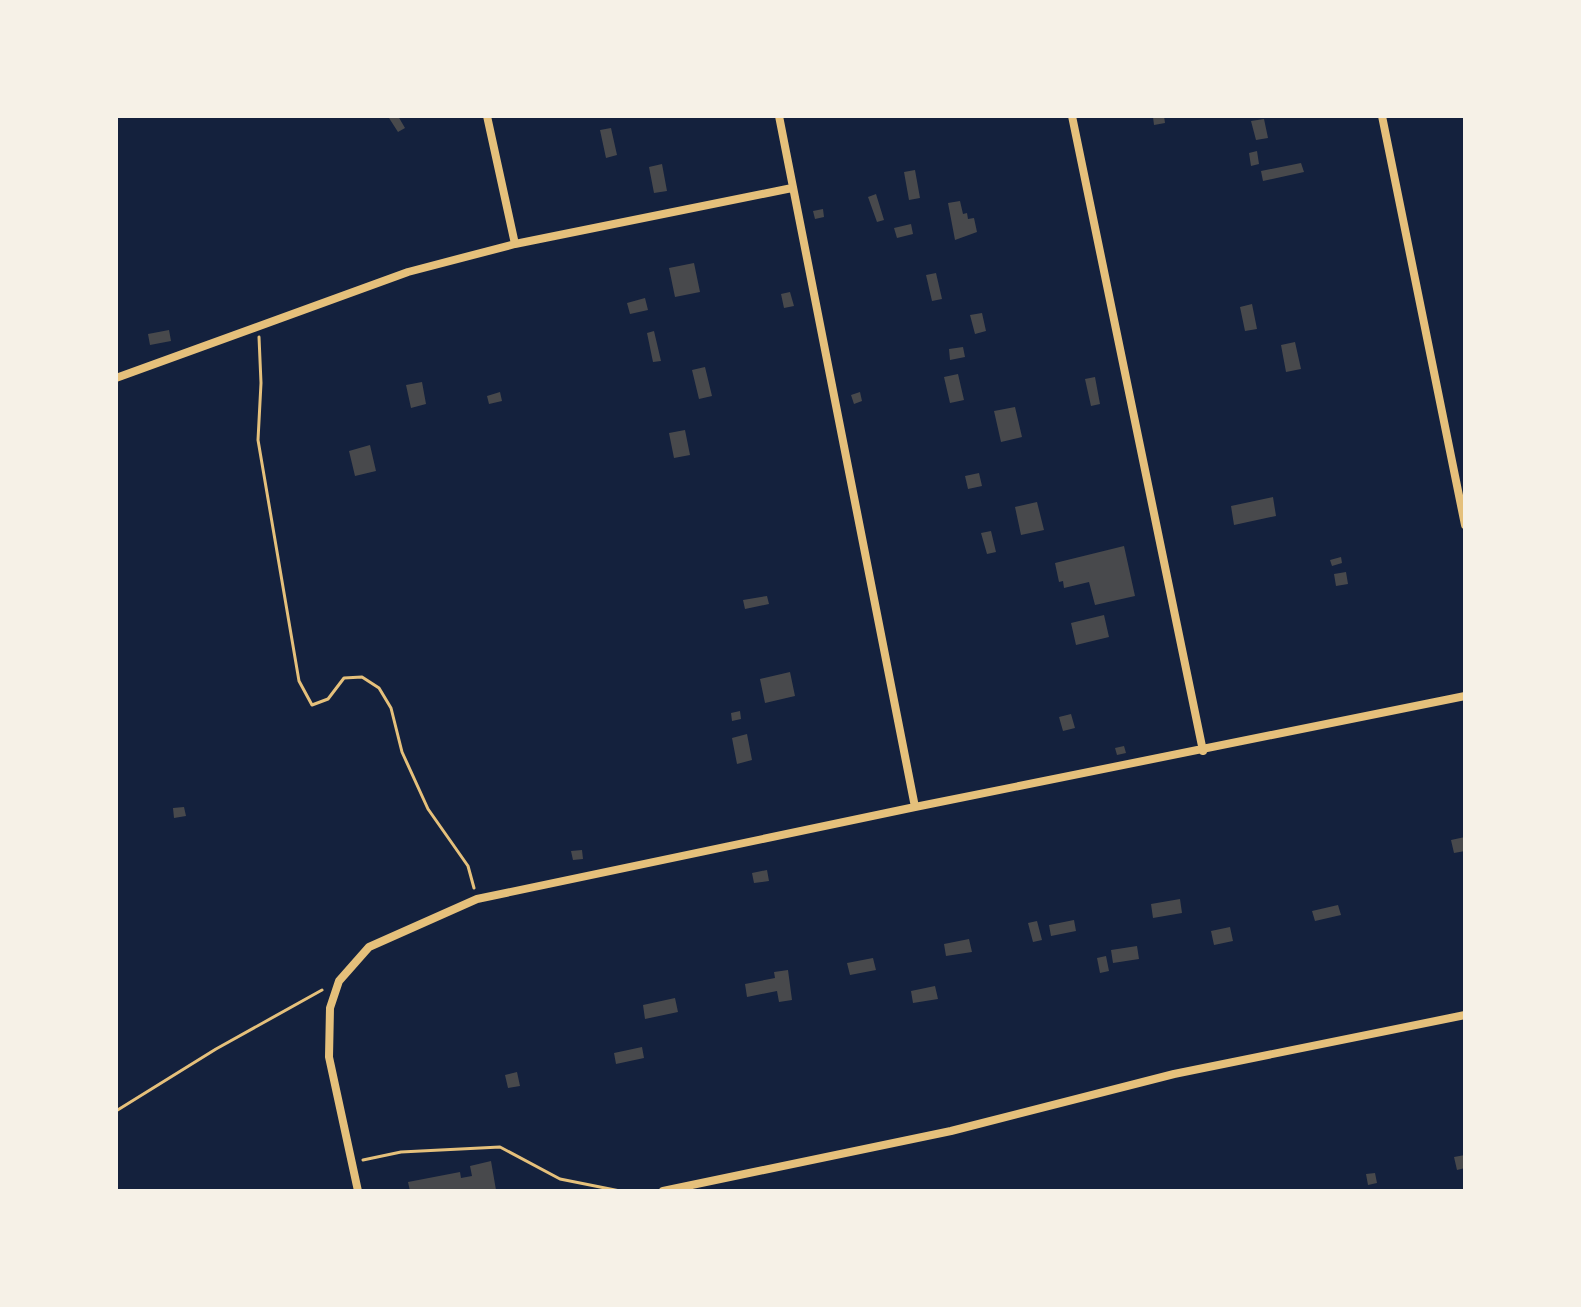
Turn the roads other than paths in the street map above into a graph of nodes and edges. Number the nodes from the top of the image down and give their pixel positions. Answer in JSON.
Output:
{"nodes":[{"id":1,"x":487,"y":116,"type":"edge"},
{"id":2,"x":779,"y":116,"type":"edge"},
{"id":3,"x":1072,"y":116,"type":"edge"},
{"id":4,"x":1382,"y":116,"type":"edge"},
{"id":5,"x":792,"y":188,"type":"junction"},
{"id":6,"x":515,"y":244,"type":"junction"},
{"id":7,"x":116,"y":378,"type":"edge"},
{"id":8,"x":1465,"y":525,"type":"edge"},
{"id":9,"x":1465,"y":696,"type":"edge"},
{"id":10,"x":1203,"y":751,"type":"junction"},
{"id":11,"x":915,"y":807,"type":"junction"},
{"id":12,"x":1465,"y":1015,"type":"edge"},
{"id":13,"x":358,"y":1191,"type":"edge"},
{"id":14,"x":663,"y":1191,"type":"edge"}],
"edges":[{"from":1,"to":6,"type":"street"},
{"from":2,"to":5,"type":"street"},
{"from":3,"to":10,"type":"street"},
{"from":4,"to":8,"type":"street"},
{"from":5,"to":6,"type":"street"},
{"from":5,"to":11,"type":"street"},
{"from":6,"to":7,"type":"street"},
{"from":9,"to":10,"type":"street"},
{"from":10,"to":11,"type":"street"},
{"from":11,"to":13,"type":"street"},
{"from":12,"to":14,"type":"street"}]}
